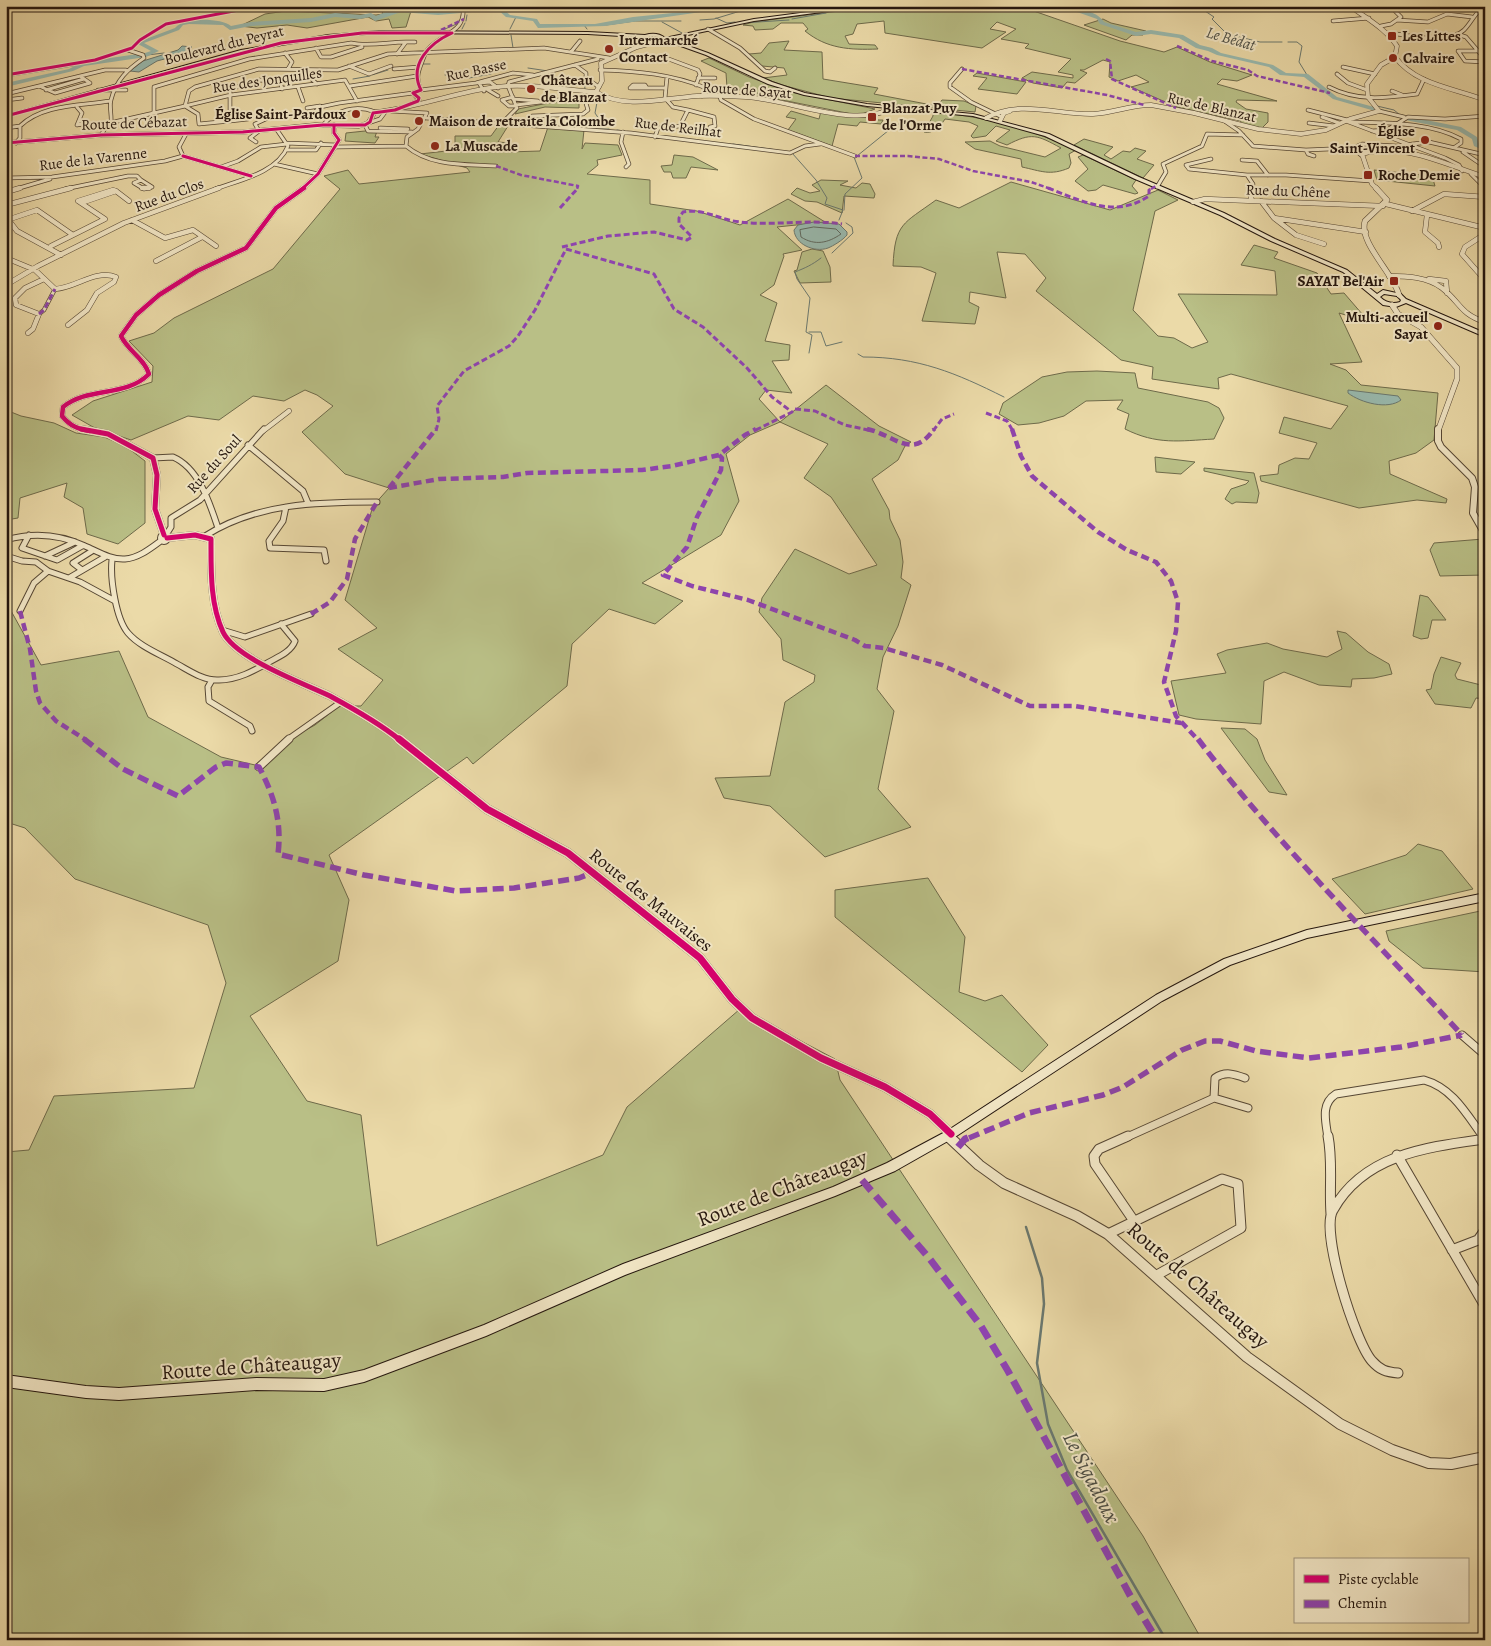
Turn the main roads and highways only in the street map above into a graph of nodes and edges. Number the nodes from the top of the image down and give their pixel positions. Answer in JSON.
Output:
{"nodes":[{"id":1,"x":865,"y":6,"type":"edge"},
{"id":2,"x":663,"y":38,"type":"junction"},
{"id":3,"x":644,"y":39,"type":"junction"},
{"id":4,"x":657,"y":42,"type":"junction"},
{"id":5,"x":692,"y":49,"type":"junction"},
{"id":6,"x":6,"y":116,"type":"edge"},
{"id":7,"x":1365,"y":287,"type":"junction"},
{"id":8,"x":1383,"y":292,"type":"junction"},
{"id":9,"x":1377,"y":297,"type":"junction"},
{"id":10,"x":1404,"y":301,"type":"junction"},
{"id":11,"x":1485,"y":335,"type":"edge"},
{"id":12,"x":1485,"y":896,"type":"edge"},
{"id":13,"x":6,"y":1381,"type":"edge"}],
"edges":[{"from":1,"to":2,"type":"main road"},
{"from":2,"to":3,"type":"main road"},
{"from":2,"to":4,"type":"main road"},
{"from":2,"to":5,"type":"main road"},
{"from":3,"to":4,"type":"main road"},
{"from":3,"to":6,"type":"main road","name":"Boulevard du Peyrat"},
{"from":4,"to":5,"type":"main road"},
{"from":5,"to":7,"type":"main road"},
{"from":7,"to":8,"type":"main road"},
{"from":7,"to":9,"type":"main road"},
{"from":8,"to":9,"type":"main road"},
{"from":8,"to":10,"type":"main road"},
{"from":9,"to":10,"type":"main road"},
{"from":10,"to":11,"type":"main road"},
{"from":12,"to":13,"type":"main road","name":"Route de Châteaugay"}]}
